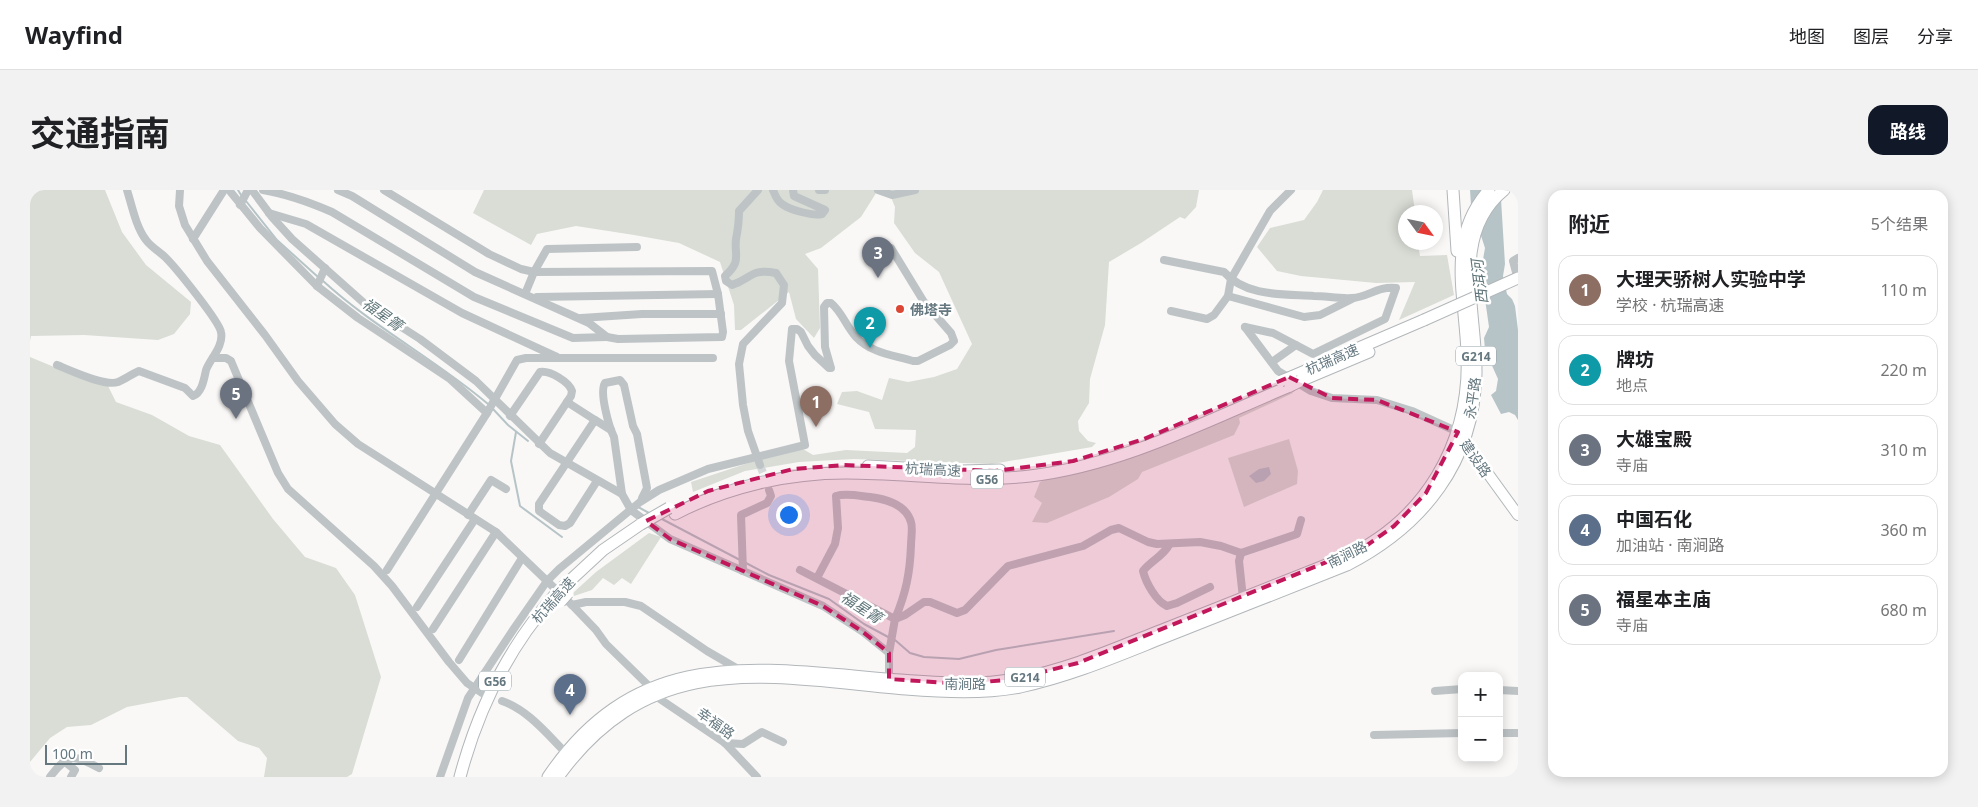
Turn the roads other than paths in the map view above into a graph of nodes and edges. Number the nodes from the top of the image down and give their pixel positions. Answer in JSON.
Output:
{"nodes":[{"id":1,"x":126,"y":190,"type":"edge"},
{"id":2,"x":180,"y":190,"type":"edge"},
{"id":3,"x":224,"y":190,"type":"edge"},
{"id":4,"x":229,"y":190,"type":"edge"},
{"id":5,"x":263,"y":190,"type":"edge"},
{"id":6,"x":338,"y":190,"type":"edge"},
{"id":7,"x":384,"y":190,"type":"edge"},
{"id":8,"x":758,"y":190,"type":"edge"},
{"id":9,"x":773,"y":190,"type":"edge"},
{"id":10,"x":793,"y":190,"type":"edge"},
{"id":11,"x":819,"y":190,"type":"edge"},
{"id":12,"x":825,"y":190,"type":"edge"},
{"id":13,"x":878,"y":190,"type":"edge"},
{"id":14,"x":915,"y":190,"type":"edge"},
{"id":15,"x":1291,"y":190,"type":"edge"},
{"id":16,"x":1453,"y":190,"type":"edge"},
{"id":17,"x":1489,"y":190,"type":"edge"},
{"id":18,"x":1504,"y":190,"type":"edge"},
{"id":19,"x":245,"y":196,"type":"edge"},
{"id":20,"x":269,"y":214,"type":"junction"},
{"id":21,"x":193,"y":239,"type":"junction"},
{"id":22,"x":637,"y":247,"type":"dead end"},
{"id":23,"x":884,"y":251,"type":"dead end"},
{"id":24,"x":1518,"y":258,"type":"edge"},
{"id":25,"x":1164,"y":260,"type":"dead end"},
{"id":26,"x":1465,"y":260,"type":"junction"},
{"id":27,"x":534,"y":272,"type":"junction"},
{"id":28,"x":1460,"y":275,"type":"junction"},
{"id":29,"x":320,"y":278,"type":"junction"},
{"id":30,"x":1231,"y":279,"type":"junction"},
{"id":31,"x":1518,"y":279,"type":"edge"},
{"id":32,"x":1518,"y":287,"type":"edge"},
{"id":33,"x":525,"y":294,"type":"junction"},
{"id":34,"x":718,"y":294,"type":"junction"},
{"id":35,"x":1228,"y":296,"type":"junction"},
{"id":36,"x":533,"y":297,"type":"junction"},
{"id":37,"x":1354,"y":298,"type":"junction"},
{"id":38,"x":1171,"y":311,"type":"dead end"},
{"id":39,"x":1473,"y":312,"type":"junction"},
{"id":40,"x":721,"y":314,"type":"junction"},
{"id":41,"x":579,"y":318,"type":"junction"},
{"id":42,"x":1426,"y":323,"type":"junction"},
{"id":43,"x":607,"y":337,"type":"junction"},
{"id":44,"x":405,"y":341,"type":"junction"},
{"id":45,"x":1296,"y":345,"type":"junction"},
{"id":46,"x":214,"y":358,"type":"junction"},
{"id":47,"x":560,"y":358,"type":"junction"},
{"id":48,"x":713,"y":358,"type":"dead end"},
{"id":49,"x":1272,"y":362,"type":"junction"},
{"id":50,"x":57,"y":365,"type":"dead end"},
{"id":51,"x":567,"y":402,"type":"junction"},
{"id":52,"x":490,"y":406,"type":"junction"},
{"id":53,"x":510,"y":416,"type":"junction"},
{"id":54,"x":595,"y":420,"type":"junction"},
{"id":55,"x":611,"y":430,"type":"junction"},
{"id":56,"x":1463,"y":435,"type":"junction"},
{"id":57,"x":539,"y":444,"type":"junction"},
{"id":58,"x":758,"y":455,"type":"junction"},
{"id":59,"x":566,"y":463,"type":"junction"},
{"id":60,"x":760,"y":465,"type":"tunnel mouth"},
{"id":61,"x":597,"y":480,"type":"junction"},
{"id":62,"x":506,"y":489,"type":"dead end"},
{"id":63,"x":769,"y":490,"type":"dead end"},
{"id":64,"x":436,"y":494,"type":"junction"},
{"id":65,"x":622,"y":494,"type":"junction"},
{"id":66,"x":640,"y":502,"type":"junction"},
{"id":67,"x":1518,"y":506,"type":"edge"},
{"id":68,"x":633,"y":509,"type":"junction"},
{"id":69,"x":1518,"y":515,"type":"edge"},
{"id":70,"x":472,"y":517,"type":"junction"},
{"id":71,"x":1301,"y":520,"type":"dead end"},
{"id":72,"x":496,"y":532,"type":"junction"},
{"id":73,"x":1168,"y":545,"type":"junction"},
{"id":74,"x":1241,"y":553,"type":"junction"},
{"id":75,"x":522,"y":558,"type":"junction"},
{"id":76,"x":743,"y":568,"type":"junction"},
{"id":77,"x":387,"y":570,"type":"dead end"},
{"id":78,"x":800,"y":570,"type":"dead end"},
{"id":79,"x":817,"y":578,"type":"junction"},
{"id":80,"x":548,"y":581,"type":"junction"},
{"id":81,"x":1210,"y":586,"type":"dead end"},
{"id":82,"x":561,"y":595,"type":"junction"},
{"id":83,"x":1243,"y":598,"type":"junction"},
{"id":84,"x":572,"y":605,"type":"junction"},
{"id":85,"x":417,"y":607,"type":"dead end"},
{"id":86,"x":895,"y":619,"type":"junction"},
{"id":87,"x":433,"y":629,"type":"dead end"},
{"id":88,"x":889,"y":653,"type":"junction"},
{"id":89,"x":459,"y":660,"type":"dead end"},
{"id":90,"x":738,"y":670,"type":"junction"},
{"id":91,"x":888,"y":683,"type":"junction"},
{"id":92,"x":474,"y":689,"type":"junction"},
{"id":93,"x":1458,"y":689,"type":"edge"},
{"id":94,"x":1503,"y":690,"type":"edge"},
{"id":95,"x":1435,"y":691,"type":"dead end"},
{"id":96,"x":1518,"y":691,"type":"edge"},
{"id":97,"x":652,"y":692,"type":"junction"},
{"id":98,"x":482,"y":693,"type":"dead end"},
{"id":99,"x":502,"y":701,"type":"dead end"},
{"id":100,"x":1458,"y":733,"type":"edge"},
{"id":101,"x":1503,"y":733,"type":"edge"},
{"id":102,"x":1518,"y":733,"type":"edge"},
{"id":103,"x":1374,"y":736,"type":"dead end"},
{"id":104,"x":783,"y":742,"type":"dead end"},
{"id":105,"x":725,"y":744,"type":"junction"},
{"id":106,"x":566,"y":753,"type":"junction"},
{"id":107,"x":65,"y":762,"type":"junction"},
{"id":108,"x":99,"y":768,"type":"dead end"},
{"id":109,"x":50,"y":777,"type":"edge"},
{"id":110,"x":71,"y":777,"type":"edge"},
{"id":111,"x":440,"y":777,"type":"edge"},
{"id":112,"x":460,"y":777,"type":"edge"},
{"id":113,"x":468,"y":777,"type":"edge"},
{"id":114,"x":548,"y":777,"type":"edge"},
{"id":115,"x":558,"y":777,"type":"edge"},
{"id":116,"x":757,"y":777,"type":"edge"}],
"edges":[{"from":1,"to":46,"type":"street"},
{"from":2,"to":21,"type":"street","name":"幸福路"},
{"from":3,"to":21,"type":"street"},
{"from":4,"to":19,"type":"street"},
{"from":5,"to":43,"type":"street"},
{"from":6,"to":33,"type":"street"},
{"from":7,"to":27,"type":"street"},
{"from":8,"to":58,"type":"street"},
{"from":9,"to":10,"type":"street"},
{"from":11,"to":12,"type":"street"},
{"from":13,"to":14,"type":"street"},
{"from":15,"to":30,"type":"street"},
{"from":16,"to":28,"type":"highway"},
{"from":17,"to":26,"type":"highway","name":"永平路","number":"G214"},
{"from":18,"to":26,"type":"highway","name":"永平路","number":"G214"},
{"from":19,"to":20,"type":"street"},
{"from":19,"to":29,"type":"street"},
{"from":20,"to":29,"type":"street"},
{"from":20,"to":47,"type":"street"},
{"from":21,"to":64,"type":"street","name":"幸福路"},
{"from":22,"to":27,"type":"street"},
{"from":23,"to":58,"type":"street"},
{"from":24,"to":31,"type":"street"},
{"from":25,"to":30,"type":"street"},
{"from":26,"to":28,"type":"highway","name":"永平路","number":"G214"},
{"from":26,"to":39,"type":"highway","name":"永平路","number":"G214"},
{"from":27,"to":33,"type":"street"},
{"from":27,"to":34,"type":"street"},
{"from":28,"to":39,"type":"highway"},
{"from":28,"to":56,"type":"highway","name":"永平路","number":"G214"},
{"from":29,"to":44,"type":"street"},
{"from":29,"to":44,"type":"street"},
{"from":30,"to":35,"type":"street"},
{"from":30,"to":37,"type":"street"},
{"from":31,"to":42,"type":"highway","name":"杭瑞高速","number":"G56","bridge":true},
{"from":32,"to":42,"type":"highway","name":"杭瑞高速","number":"G56"},
{"from":33,"to":36,"type":"street"},
{"from":34,"to":36,"type":"street"},
{"from":34,"to":40,"type":"street"},
{"from":35,"to":37,"type":"street"},
{"from":35,"to":38,"type":"street"},
{"from":36,"to":41,"type":"street"},
{"from":37,"to":45,"type":"street"},
{"from":39,"to":56,"type":"highway","name":"永平路","number":"G214"},
{"from":40,"to":41,"type":"street"},
{"from":40,"to":43,"type":"street"},
{"from":41,"to":43,"type":"street"},
{"from":42,"to":82,"type":"highway","name":"杭瑞高速","number":"G56","bridge":true},
{"from":44,"to":52,"type":"street"},
{"from":44,"to":52,"type":"street"},
{"from":45,"to":49,"type":"street"},
{"from":45,"to":49,"type":"street"},
{"from":46,"to":50,"type":"street"},
{"from":46,"to":92,"type":"street"},
{"from":47,"to":48,"type":"street"},
{"from":47,"to":52,"type":"street"},
{"from":49,"to":56,"type":"street"},
{"from":51,"to":53,"type":"street"},
{"from":51,"to":54,"type":"street"},
{"from":51,"to":57,"type":"street"},
{"from":52,"to":53,"type":"street"},
{"from":52,"to":64,"type":"street"},
{"from":53,"to":57,"type":"street"},
{"from":54,"to":55,"type":"street"},
{"from":54,"to":59,"type":"street"},
{"from":55,"to":65,"type":"street"},
{"from":55,"to":66,"type":"street"},
{"from":56,"to":67,"type":"main road","name":"建设路"},
{"from":56,"to":69,"type":"main road","name":"建设路"},
{"from":56,"to":83,"type":"highway","name":"南涧路","number":"G214"},
{"from":56,"to":91,"type":"highway","name":"南涧路","number":"G214"},
{"from":57,"to":59,"type":"street"},
{"from":58,"to":60,"type":"street"},
{"from":58,"to":66,"type":"street"},
{"from":59,"to":61,"type":"street"},
{"from":59,"to":61,"type":"street"},
{"from":61,"to":65,"type":"street"},
{"from":62,"to":70,"type":"street"},
{"from":63,"to":76,"type":"street"},
{"from":64,"to":70,"type":"street","name":"幸福路"},
{"from":64,"to":77,"type":"street"},
{"from":65,"to":68,"type":"street"},
{"from":66,"to":68,"type":"street"},
{"from":68,"to":76,"type":"street"},
{"from":68,"to":80,"type":"street"},
{"from":70,"to":72,"type":"street","name":"幸福路"},
{"from":70,"to":85,"type":"street"},
{"from":71,"to":74,"type":"street"},
{"from":72,"to":75,"type":"street","name":"幸福路"},
{"from":72,"to":87,"type":"street"},
{"from":73,"to":74,"type":"street"},
{"from":73,"to":81,"type":"street"},
{"from":73,"to":86,"type":"street"},
{"from":74,"to":83,"type":"street"},
{"from":75,"to":80,"type":"street","name":"幸福路"},
{"from":75,"to":89,"type":"street"},
{"from":76,"to":88,"type":"street"},
{"from":78,"to":79,"type":"street"},
{"from":79,"to":86,"type":"street"},
{"from":79,"to":86,"type":"street"},
{"from":80,"to":84,"type":"street","name":"幸福路"},
{"from":80,"to":92,"type":"street"},
{"from":82,"to":112,"type":"highway","name":"杭瑞高速","number":"G56"},
{"from":82,"to":113,"type":"highway","name":"杭瑞高速","number":"G56"},
{"from":83,"to":91,"type":"highway","name":"南涧路","number":"G214"},
{"from":84,"to":90,"type":"street"},
{"from":84,"to":97,"type":"street","name":"幸福路"},
{"from":86,"to":88,"type":"street"},
{"from":88,"to":91,"type":"street"},
{"from":90,"to":91,"type":"highway","name":"南涧路","number":"G214"},
{"from":90,"to":97,"type":"highway","name":"南涧路","number":"G214"},
{"from":91,"to":97,"type":"highway","name":"南涧路","number":"G214"},
{"from":92,"to":98,"type":"street"},
{"from":92,"to":111,"type":"street"},
{"from":93,"to":95,"type":"street"},
{"from":94,"to":96,"type":"street"},
{"from":97,"to":105,"type":"street","name":"幸福路"},
{"from":97,"to":106,"type":"highway","name":"南涧路","number":"G214"},
{"from":97,"to":115,"type":"highway","name":"南涧路","number":"G214"},
{"from":99,"to":106,"type":"street"},
{"from":100,"to":103,"type":"street"},
{"from":101,"to":102,"type":"street"},
{"from":104,"to":105,"type":"street"},
{"from":105,"to":116,"type":"street","name":"幸福路"},
{"from":106,"to":114,"type":"highway","name":"南涧路","number":"G214"},
{"from":107,"to":108,"type":"street"},
{"from":107,"to":109,"type":"street"},
{"from":107,"to":110,"type":"street"}]}
